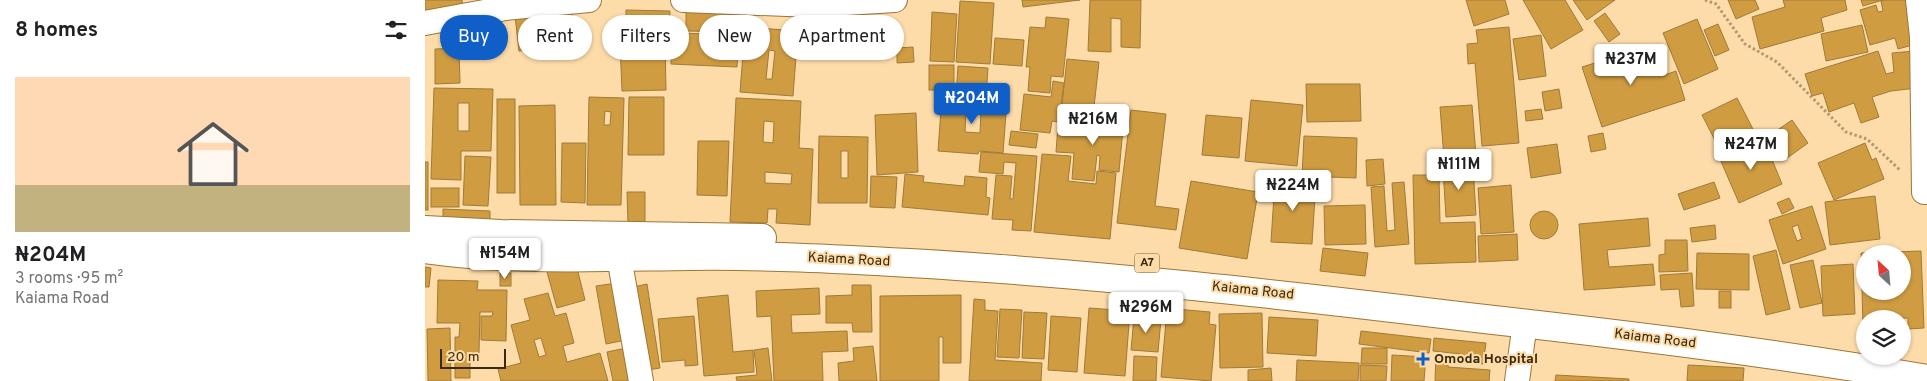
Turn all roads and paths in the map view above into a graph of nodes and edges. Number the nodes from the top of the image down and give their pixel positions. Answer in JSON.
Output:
{"nodes":[{"id":1,"x":589,"y":0,"type":"edge"},
{"id":2,"x":683,"y":0,"type":"edge"},
{"id":3,"x":895,"y":0,"type":"edge"},
{"id":4,"x":1705,"y":0,"type":"edge"},
{"id":5,"x":1918,"y":0,"type":"edge"},
{"id":6,"x":425,"y":24,"type":"edge"},
{"id":7,"x":1924,"y":192,"type":"joint"},
{"id":8,"x":425,"y":230,"type":"edge"},
{"id":9,"x":425,"y":249,"type":"edge"},
{"id":10,"x":619,"y":257,"type":"junction"},
{"id":11,"x":1525,"y":323,"type":"junction"},
{"id":12,"x":1856,"y":349,"type":"edge"},
{"id":13,"x":1911,"y":358,"type":"edge"},
{"id":14,"x":1927,"y":361,"type":"edge"},
{"id":15,"x":1927,"y":379,"type":"edge"},
{"id":16,"x":641,"y":381,"type":"edge"},
{"id":17,"x":1517,"y":381,"type":"edge"}],
"edges":[{"from":1,"to":6,"type":"street"},
{"from":2,"to":3,"type":"street"},
{"from":4,"to":7,"type":"path"},
{"from":5,"to":7,"type":"street"},
{"from":8,"to":12,"type":"highway","name":"Kaiama Road","number":"A7"},
{"from":9,"to":10,"type":"highway","name":"Kaiama Road","number":"A7"},
{"from":10,"to":11,"type":"highway","name":"Kaiama Road","number":"A7"},
{"from":10,"to":16,"type":"street"},
{"from":11,"to":15,"type":"highway","name":"Kaiama Road","number":"A7"},
{"from":11,"to":17,"type":"street"},
{"from":13,"to":14,"type":"highway"}]}
